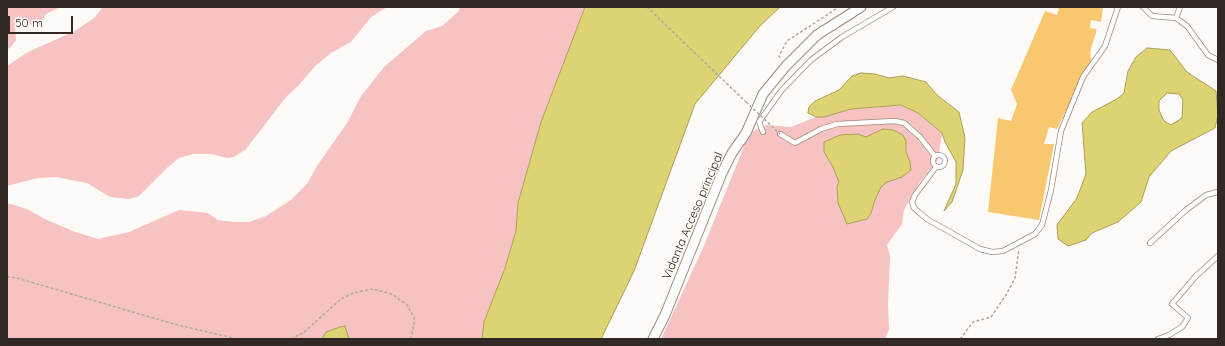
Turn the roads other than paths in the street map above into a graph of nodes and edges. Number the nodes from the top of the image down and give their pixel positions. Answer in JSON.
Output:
{"nodes":[{"id":1,"x":861,"y":7,"type":"edge"},
{"id":2,"x":893,"y":7,"type":"edge"},
{"id":3,"x":1118,"y":7,"type":"edge"},
{"id":4,"x":1143,"y":7,"type":"edge"},
{"id":5,"x":1180,"y":7,"type":"edge"},
{"id":6,"x":1176,"y":18,"type":"junction"},
{"id":7,"x":1218,"y":60,"type":"edge"},
{"id":8,"x":763,"y":132,"type":"dead end"},
{"id":9,"x":780,"y":134,"type":"road end"},
{"id":10,"x":935,"y":156,"type":"junction"},
{"id":11,"x":936,"y":167,"type":"junction"},
{"id":12,"x":1218,"y":192,"type":"edge"},
{"id":13,"x":1150,"y":243,"type":"dead end"},
{"id":14,"x":1218,"y":256,"type":"edge"},
{"id":15,"x":653,"y":339,"type":"edge"},
{"id":16,"x":1158,"y":339,"type":"edge"}],
"edges":[{"from":1,"to":15,"type":"street","name":"Vidanta Acceso principal"},
{"from":2,"to":8,"type":"lane"},
{"from":3,"to":11,"type":"lane"},
{"from":4,"to":6,"type":"lane"},
{"from":5,"to":6,"type":"lane"},
{"from":6,"to":7,"type":"lane"},
{"from":9,"to":10,"type":"lane"},
{"from":10,"to":11,"type":"lane"},
{"from":10,"to":11,"type":"lane"},
{"from":12,"to":13,"type":"lane"},
{"from":14,"to":16,"type":"lane"}]}
